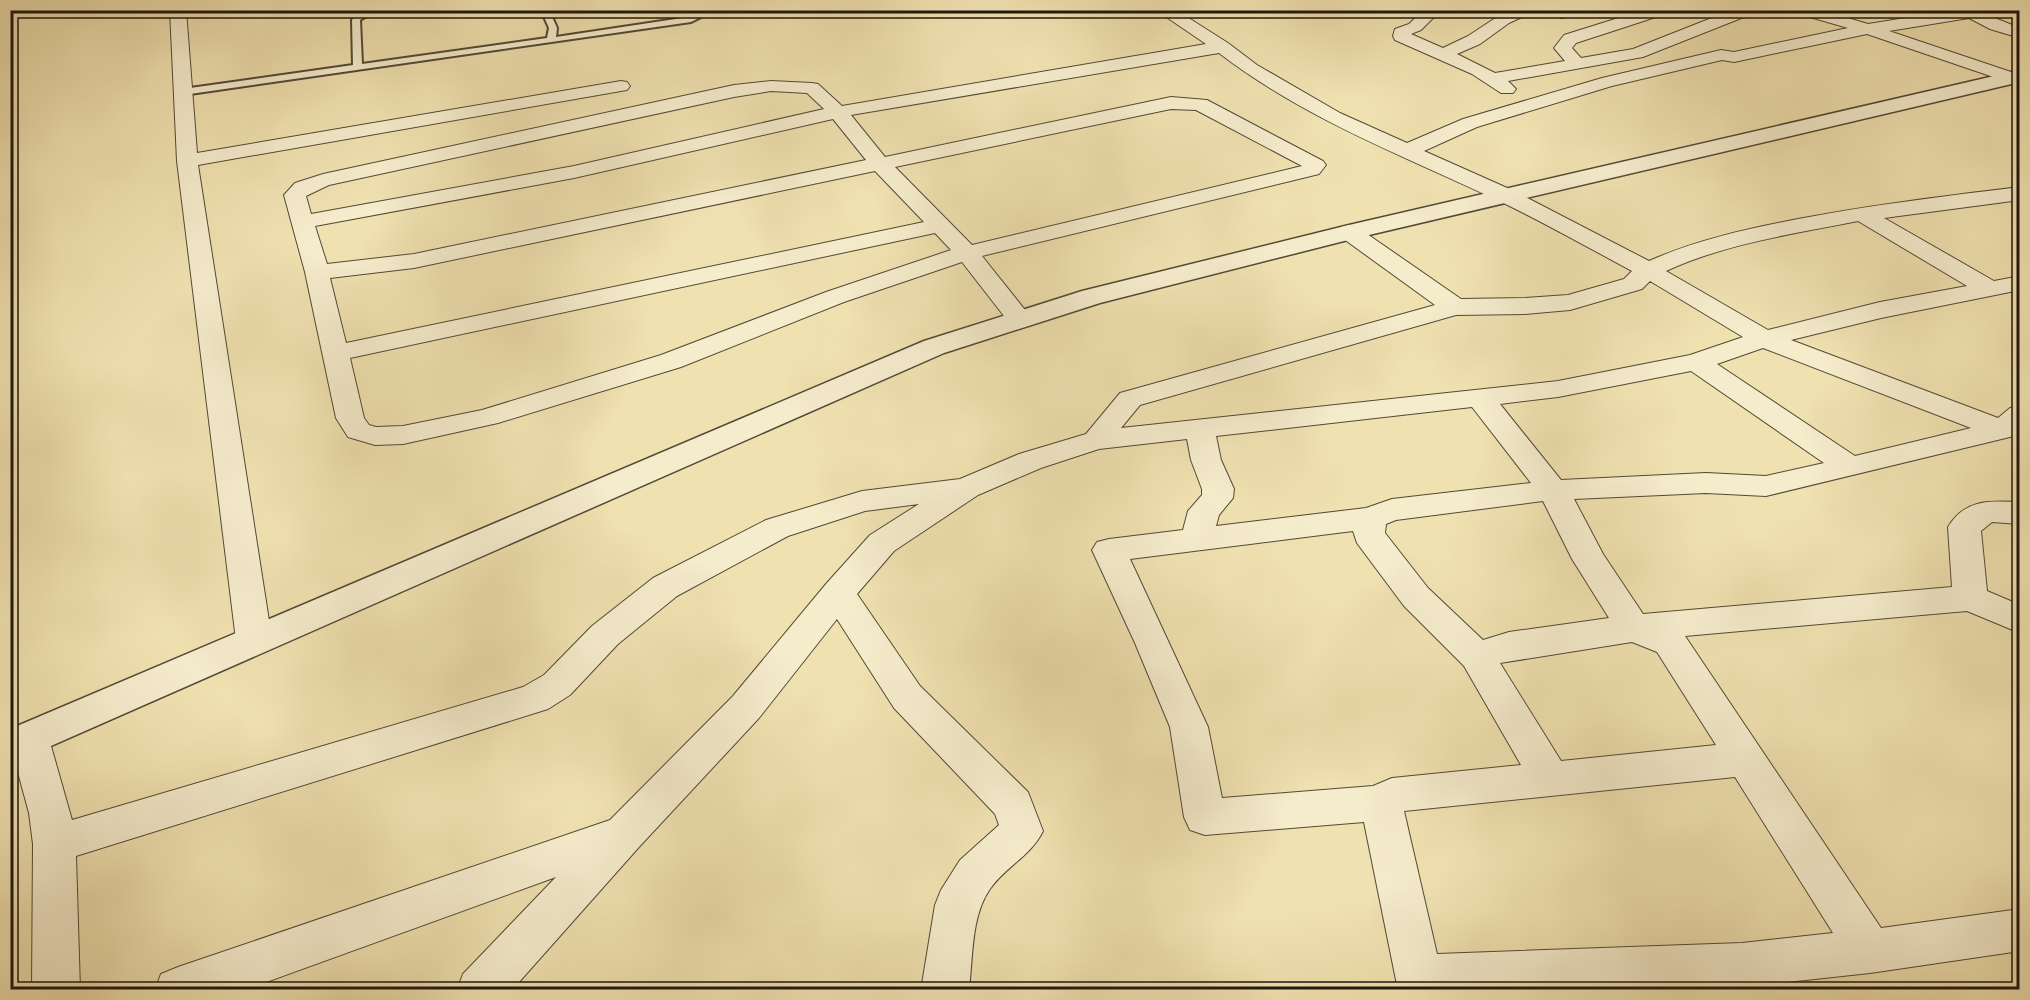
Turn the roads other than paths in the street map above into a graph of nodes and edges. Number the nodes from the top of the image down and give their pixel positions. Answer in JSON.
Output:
{"nodes":[{"id":1,"x":178,"y":10,"type":"edge"},
{"id":2,"x":372,"y":10,"type":"edge"},
{"id":3,"x":545,"y":10,"type":"edge"},
{"id":4,"x":711,"y":10,"type":"edge"},
{"id":5,"x":1164,"y":10,"type":"edge"},
{"id":6,"x":1433,"y":10,"type":"edge"},
{"id":7,"x":1528,"y":10,"type":"edge"},
{"id":8,"x":1550,"y":10,"type":"edge"},
{"id":9,"x":1573,"y":10,"type":"edge"},
{"id":10,"x":1748,"y":10,"type":"edge"},
{"id":11,"x":1802,"y":10,"type":"edge"},
{"id":12,"x":1988,"y":10,"type":"edge"},
{"id":13,"x":1969,"y":12,"type":"edge"},
{"id":14,"x":1667,"y":13,"type":"edge"},
{"id":15,"x":1710,"y":25,"type":"junction"},
{"id":16,"x":1868,"y":29,"type":"junction"},
{"id":17,"x":2019,"y":33,"type":"edge"},
{"id":18,"x":551,"y":40,"type":"junction"},
{"id":19,"x":1222,"y":47,"type":"junction"},
{"id":20,"x":1442,"y":56,"type":"junction"},
{"id":21,"x":1577,"y":64,"type":"junction"},
{"id":22,"x":358,"y":68,"type":"junction"},
{"id":23,"x":2015,"y":77,"type":"edge"},
{"id":24,"x":1491,"y":80,"type":"junction"},
{"id":25,"x":621,"y":86,"type":"dead end"},
{"id":26,"x":183,"y":92,"type":"junction"},
{"id":27,"x":1533,"y":106,"type":"junction"},
{"id":28,"x":838,"y":112,"type":"junction"},
{"id":29,"x":557,"y":129,"type":"junction"},
{"id":30,"x":1406,"y":150,"type":"junction"},
{"id":31,"x":187,"y":161,"type":"junction"},
{"id":32,"x":879,"y":163,"type":"junction"},
{"id":33,"x":574,"y":172,"type":"junction"},
{"id":34,"x":2019,"y":193,"type":"edge"},
{"id":35,"x":1506,"y":196,"type":"junction"},
{"id":36,"x":1861,"y":214,"type":"junction"},
{"id":37,"x":303,"y":222,"type":"junction"},
{"id":38,"x":941,"y":225,"type":"junction"},
{"id":39,"x":1349,"y":232,"type":"junction"},
{"id":40,"x":967,"y":253,"type":"junction"},
{"id":41,"x":1648,"y":270,"type":"junction"},
{"id":42,"x":317,"y":272,"type":"junction"},
{"id":43,"x":2004,"y":286,"type":"edge"},
{"id":44,"x":1455,"y":307,"type":"junction"},
{"id":45,"x":1020,"y":320,"type":"junction"},
{"id":46,"x":1764,"y":339,"type":"junction"},
{"id":47,"x":336,"y":354,"type":"junction"},
{"id":48,"x":1696,"y":362,"type":"junction"},
{"id":49,"x":1480,"y":398,"type":"junction"},
{"id":50,"x":2014,"y":426,"type":"edge"},
{"id":51,"x":1200,"y":427,"type":"junction"},
{"id":52,"x":1096,"y":440,"type":"junction"},
{"id":53,"x":1850,"y":467,"type":"junction"},
{"id":54,"x":967,"y":488,"type":"junction"},
{"id":55,"x":1553,"y":490,"type":"junction"},
{"id":56,"x":2019,"y":513,"type":"edge"},
{"id":57,"x":1370,"y":518,"type":"junction"},
{"id":58,"x":1196,"y":540,"type":"junction"},
{"id":59,"x":838,"y":593,"type":"junction"},
{"id":60,"x":1970,"y":598,"type":"junction"},
{"id":61,"x":2019,"y":620,"type":"edge"},
{"id":62,"x":1634,"y":628,"type":"junction"},
{"id":63,"x":254,"y":640,"type":"junction"},
{"id":64,"x":1477,"y":656,"type":"junction"},
{"id":65,"x":20,"y":743,"type":"edge"},
{"id":66,"x":1745,"y":759,"type":"junction"},
{"id":67,"x":1550,"y":779,"type":"junction"},
{"id":68,"x":1381,"y":803,"type":"junction"},
{"id":69,"x":624,"y":834,"type":"junction"},
{"id":70,"x":54,"y":844,"type":"junction"},
{"id":71,"x":2019,"y":930,"type":"edge"},
{"id":72,"x":1870,"y":951,"type":"junction"},
{"id":73,"x":1750,"y":977,"type":"edge"},
{"id":74,"x":1420,"y":984,"type":"edge"},
{"id":75,"x":56,"y":990,"type":"edge"},
{"id":76,"x":178,"y":990,"type":"edge"},
{"id":77,"x":480,"y":990,"type":"edge"},
{"id":78,"x":945,"y":990,"type":"edge"}],
"edges":[{"from":1,"to":26,"type":"street"},
{"from":2,"to":22,"type":"lane"},
{"from":3,"to":18,"type":"lane"},
{"from":4,"to":18,"type":"lane"},
{"from":5,"to":19,"type":"street"},
{"from":6,"to":20,"type":"street"},
{"from":7,"to":20,"type":"street"},
{"from":8,"to":9,"type":"street"},
{"from":10,"to":15,"type":"street"},
{"from":11,"to":16,"type":"street"},
{"from":12,"to":13,"type":"street"},
{"from":13,"to":16,"type":"street"},
{"from":13,"to":17,"type":"street"},
{"from":14,"to":15,"type":"street"},
{"from":14,"to":21,"type":"street"},
{"from":15,"to":21,"type":"street"},
{"from":16,"to":23,"type":"street"},
{"from":16,"to":27,"type":"street"},
{"from":18,"to":22,"type":"lane"},
{"from":19,"to":28,"type":"street"},
{"from":19,"to":30,"type":"street"},
{"from":20,"to":24,"type":"street"},
{"from":21,"to":24,"type":"street"},
{"from":22,"to":26,"type":"lane"},
{"from":23,"to":35,"type":"street"},
{"from":24,"to":27,"type":"street"},
{"from":25,"to":31,"type":"street"},
{"from":26,"to":31,"type":"street"},
{"from":27,"to":30,"type":"street"},
{"from":28,"to":29,"type":"street"},
{"from":28,"to":32,"type":"street"},
{"from":28,"to":33,"type":"street"},
{"from":29,"to":33,"type":"street"},
{"from":29,"to":37,"type":"street"},
{"from":30,"to":35,"type":"street"},
{"from":31,"to":63,"type":"street"},
{"from":32,"to":38,"type":"street"},
{"from":32,"to":40,"type":"street"},
{"from":32,"to":42,"type":"street"},
{"from":33,"to":37,"type":"street"},
{"from":34,"to":36,"type":"street"},
{"from":35,"to":39,"type":"street"},
{"from":35,"to":41,"type":"street"},
{"from":36,"to":41,"type":"street"},
{"from":36,"to":43,"type":"street"},
{"from":37,"to":42,"type":"street"},
{"from":38,"to":40,"type":"street"},
{"from":38,"to":47,"type":"street"},
{"from":39,"to":44,"type":"street"},
{"from":39,"to":45,"type":"street"},
{"from":40,"to":45,"type":"street"},
{"from":40,"to":47,"type":"street"},
{"from":41,"to":44,"type":"street"},
{"from":41,"to":46,"type":"street"},
{"from":42,"to":47,"type":"street"},
{"from":43,"to":46,"type":"street"},
{"from":44,"to":52,"type":"street"},
{"from":45,"to":63,"type":"street"},
{"from":46,"to":48,"type":"street"},
{"from":46,"to":50,"type":"street"},
{"from":48,"to":49,"type":"street"},
{"from":48,"to":53,"type":"street"},
{"from":49,"to":51,"type":"street"},
{"from":49,"to":55,"type":"street"},
{"from":50,"to":53,"type":"street"},
{"from":51,"to":52,"type":"street"},
{"from":51,"to":58,"type":"street"},
{"from":52,"to":54,"type":"street"},
{"from":53,"to":55,"type":"street"},
{"from":54,"to":59,"type":"street"},
{"from":54,"to":70,"type":"street"},
{"from":55,"to":57,"type":"street"},
{"from":55,"to":62,"type":"street"},
{"from":56,"to":60,"type":"street"},
{"from":57,"to":58,"type":"street"},
{"from":57,"to":64,"type":"street"},
{"from":58,"to":68,"type":"street"},
{"from":59,"to":69,"type":"street"},
{"from":59,"to":78,"type":"street"},
{"from":60,"to":61,"type":"street"},
{"from":60,"to":62,"type":"street"},
{"from":62,"to":64,"type":"street"},
{"from":62,"to":66,"type":"street"},
{"from":63,"to":65,"type":"street"},
{"from":64,"to":67,"type":"street"},
{"from":65,"to":70,"type":"street"},
{"from":66,"to":67,"type":"street"},
{"from":66,"to":72,"type":"street"},
{"from":67,"to":68,"type":"street"},
{"from":68,"to":74,"type":"street"},
{"from":69,"to":76,"type":"street"},
{"from":69,"to":77,"type":"street"},
{"from":70,"to":75,"type":"street"},
{"from":71,"to":72,"type":"street"},
{"from":72,"to":73,"type":"street"},
{"from":73,"to":74,"type":"street"}]}
